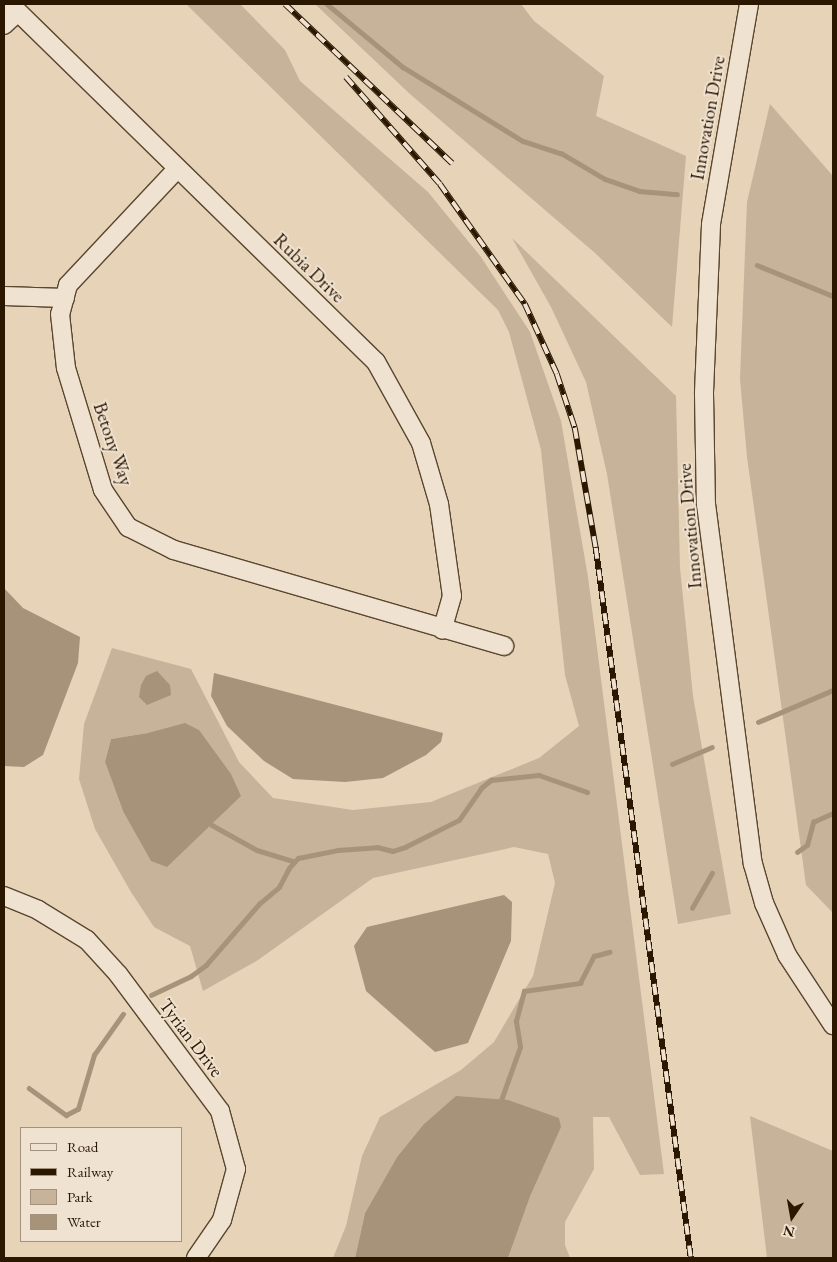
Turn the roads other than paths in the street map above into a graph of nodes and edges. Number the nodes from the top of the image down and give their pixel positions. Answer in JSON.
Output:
{"nodes":[{"id":1,"x":749,"y":4,"type":"edge"},
{"id":2,"x":14,"y":8,"type":"edge"},
{"id":3,"x":4,"y":25,"type":"edge"},
{"id":4,"x":177,"y":169,"type":"junction"},
{"id":5,"x":4,"y":296,"type":"edge"},
{"id":6,"x":65,"y":298,"type":"junction"},
{"id":7,"x":442,"y":630,"type":"junction"},
{"id":8,"x":504,"y":646,"type":"dead end"},
{"id":9,"x":4,"y":896,"type":"edge"},
{"id":10,"x":833,"y":1026,"type":"edge"},
{"id":11,"x":196,"y":1258,"type":"edge"}],
"edges":[{"from":1,"to":10,"type":"street","name":"Innovation Drive"},
{"from":2,"to":3,"type":"street"},
{"from":2,"to":4,"type":"street","name":"Rubia Drive"},
{"from":4,"to":6,"type":"street","name":"Betony Way"},
{"from":4,"to":7,"type":"street","name":"Rubia Drive"},
{"from":5,"to":6,"type":"street"},
{"from":6,"to":7,"type":"street","name":"Betony Way"},
{"from":7,"to":8,"type":"street","name":"Betony Way"},
{"from":9,"to":11,"type":"street","name":"Tyrian Drive"}]}
